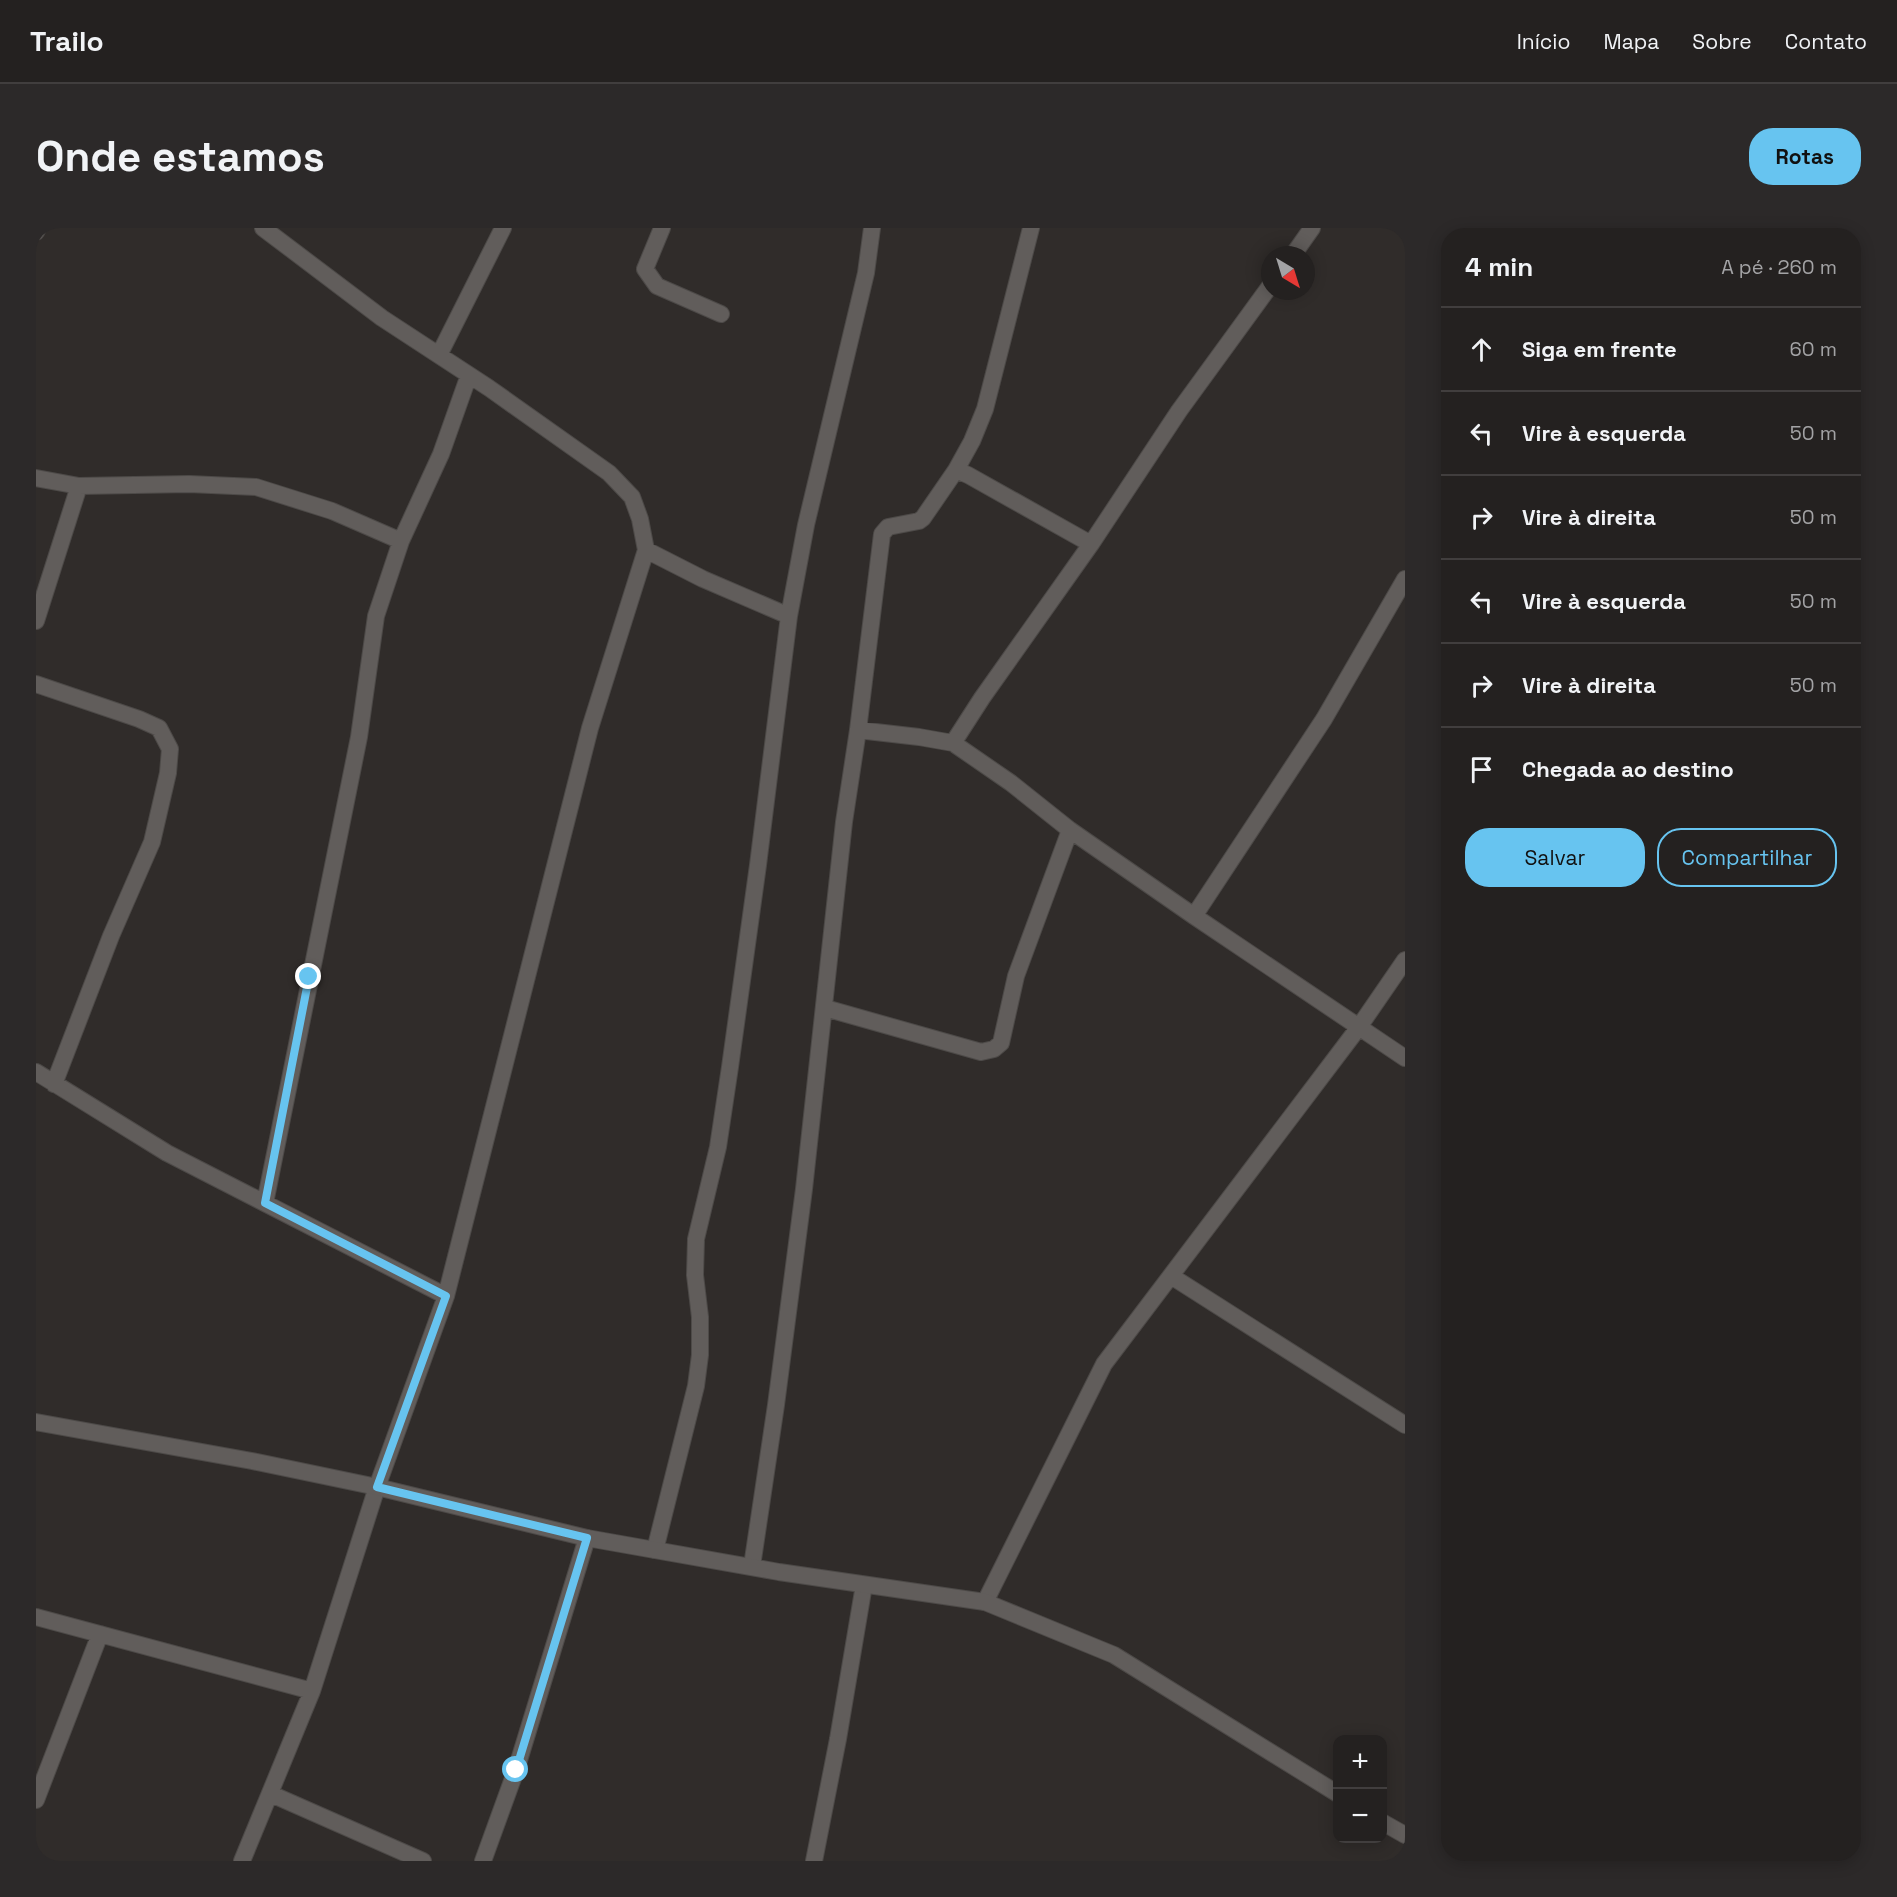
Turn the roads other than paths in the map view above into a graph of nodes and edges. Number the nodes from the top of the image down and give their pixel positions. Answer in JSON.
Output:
{"nodes":[{"id":1,"x":263,"y":228,"type":"edge"},
{"id":2,"x":503,"y":228,"type":"edge"},
{"id":3,"x":662,"y":228,"type":"edge"},
{"id":4,"x":872,"y":228,"type":"edge"},
{"id":5,"x":1031,"y":228,"type":"edge"},
{"id":6,"x":1312,"y":228,"type":"edge"},
{"id":7,"x":1299,"y":246,"type":"edge"},
{"id":8,"x":1261,"y":298,"type":"edge"},
{"id":9,"x":721,"y":314,"type":"dead end"},
{"id":10,"x":439,"y":355,"type":"junction"},
{"id":11,"x":469,"y":375,"type":"junction"},
{"id":12,"x":956,"y":470,"type":"junction"},
{"id":13,"x":36,"y":477,"type":"edge"},
{"id":14,"x":79,"y":486,"type":"junction"},
{"id":15,"x":401,"y":541,"type":"junction"},
{"id":16,"x":1091,"y":544,"type":"junction"},
{"id":17,"x":646,"y":550,"type":"junction"},
{"id":18,"x":1405,"y":579,"type":"edge"},
{"id":19,"x":789,"y":616,"type":"junction"},
{"id":20,"x":36,"y":621,"type":"edge"},
{"id":21,"x":36,"y":684,"type":"edge"},
{"id":22,"x":858,"y":730,"type":"junction"},
{"id":23,"x":953,"y":743,"type":"junction"},
{"id":24,"x":1070,"y":830,"type":"junction"},
{"id":25,"x":1194,"y":916,"type":"junction"},
{"id":26,"x":1405,"y":960,"type":"edge"},
{"id":27,"x":825,"y":1008,"type":"junction"},
{"id":28,"x":1359,"y":1027,"type":"junction"},
{"id":29,"x":1405,"y":1058,"type":"edge"},
{"id":30,"x":36,"y":1072,"type":"edge"},
{"id":31,"x":54,"y":1084,"type":"junction"},
{"id":32,"x":265,"y":1203,"type":"junction"},
{"id":33,"x":1171,"y":1276,"type":"junction"},
{"id":34,"x":446,"y":1296,"type":"junction"},
{"id":35,"x":36,"y":1422,"type":"edge"},
{"id":36,"x":1405,"y":1425,"type":"edge"},
{"id":37,"x":377,"y":1487,"type":"junction"},
{"id":38,"x":587,"y":1538,"type":"junction"},
{"id":39,"x":655,"y":1550,"type":"junction"},
{"id":40,"x":752,"y":1566,"type":"junction"},
{"id":41,"x":864,"y":1585,"type":"junction"},
{"id":42,"x":985,"y":1602,"type":"junction"},
{"id":43,"x":36,"y":1617,"type":"edge"},
{"id":44,"x":100,"y":1635,"type":"junction"},
{"id":45,"x":312,"y":1691,"type":"junction"},
{"id":46,"x":1333,"y":1791,"type":"edge"},
{"id":47,"x":271,"y":1794,"type":"junction"},
{"id":48,"x":36,"y":1800,"type":"edge"},
{"id":49,"x":1387,"y":1824,"type":"edge"},
{"id":50,"x":1405,"y":1835,"type":"edge"},
{"id":51,"x":243,"y":1861,"type":"edge"},
{"id":52,"x":423,"y":1861,"type":"edge"},
{"id":53,"x":483,"y":1861,"type":"edge"},
{"id":54,"x":814,"y":1861,"type":"edge"}],
"edges":[{"from":1,"to":10,"type":"street"},
{"from":2,"to":10,"type":"street"},
{"from":3,"to":9,"type":"street"},
{"from":4,"to":19,"type":"street"},
{"from":5,"to":12,"type":"street"},
{"from":6,"to":7,"type":"street"},
{"from":8,"to":16,"type":"street"},
{"from":10,"to":11,"type":"street"},
{"from":11,"to":15,"type":"street"},
{"from":11,"to":17,"type":"street"},
{"from":12,"to":16,"type":"street"},
{"from":12,"to":22,"type":"street"},
{"from":13,"to":14,"type":"street"},
{"from":14,"to":15,"type":"street"},
{"from":14,"to":20,"type":"street"},
{"from":15,"to":32,"type":"street"},
{"from":16,"to":23,"type":"street"},
{"from":17,"to":19,"type":"street"},
{"from":17,"to":34,"type":"street"},
{"from":18,"to":25,"type":"street"},
{"from":19,"to":39,"type":"street"},
{"from":21,"to":31,"type":"street"},
{"from":22,"to":23,"type":"street"},
{"from":22,"to":27,"type":"street"},
{"from":23,"to":24,"type":"street"},
{"from":24,"to":25,"type":"street"},
{"from":24,"to":27,"type":"street"},
{"from":25,"to":28,"type":"street"},
{"from":26,"to":28,"type":"street"},
{"from":27,"to":40,"type":"street"},
{"from":28,"to":29,"type":"street"},
{"from":28,"to":33,"type":"street"},
{"from":30,"to":31,"type":"street"},
{"from":31,"to":32,"type":"street"},
{"from":32,"to":34,"type":"street"},
{"from":33,"to":36,"type":"street"},
{"from":33,"to":42,"type":"street"},
{"from":34,"to":37,"type":"street"},
{"from":35,"to":37,"type":"street"},
{"from":37,"to":38,"type":"street"},
{"from":37,"to":45,"type":"street"},
{"from":38,"to":39,"type":"street"},
{"from":38,"to":53,"type":"street"},
{"from":39,"to":40,"type":"street"},
{"from":40,"to":41,"type":"street"},
{"from":41,"to":42,"type":"street"},
{"from":41,"to":54,"type":"street"},
{"from":42,"to":46,"type":"street"},
{"from":43,"to":44,"type":"street"},
{"from":44,"to":45,"type":"street"},
{"from":44,"to":48,"type":"street"},
{"from":45,"to":47,"type":"street"},
{"from":47,"to":51,"type":"street"},
{"from":47,"to":52,"type":"street"},
{"from":49,"to":50,"type":"street"}]}
